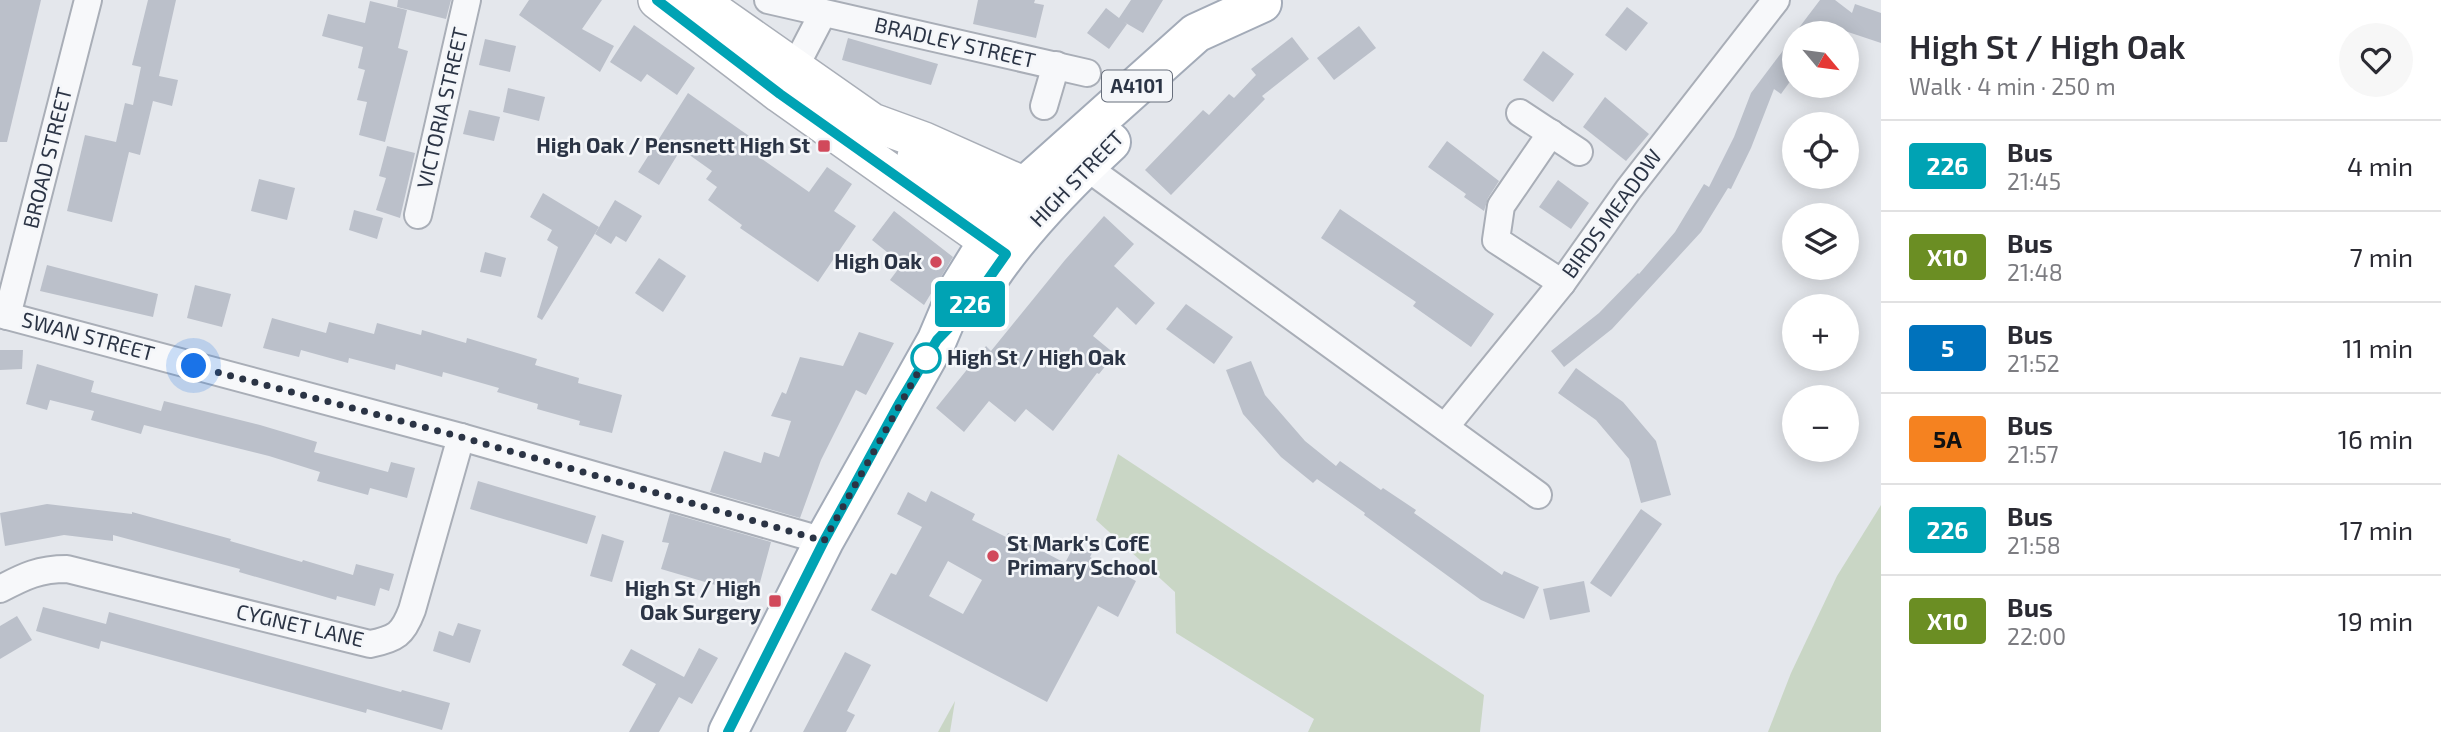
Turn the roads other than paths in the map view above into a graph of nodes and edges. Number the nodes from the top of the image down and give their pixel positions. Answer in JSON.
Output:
{"nodes":[{"id":1,"x":88,"y":0,"type":"edge"},
{"id":2,"x":467,"y":0,"type":"edge"},
{"id":3,"x":768,"y":0,"type":"edge"},
{"id":4,"x":1776,"y":0,"type":"edge"},
{"id":5,"x":1264,"y":2,"type":"edge"},
{"id":6,"x":679,"y":5,"type":"edge"},
{"id":7,"x":822,"y":13,"type":"junction"},
{"id":8,"x":1056,"y":65,"type":"junction"},
{"id":9,"x":1087,"y":73,"type":"dead end"},
{"id":10,"x":788,"y":81,"type":"junction"},
{"id":11,"x":1044,"y":106,"type":"dead end"},
{"id":12,"x":1520,"y":113,"type":"dead end"},
{"id":13,"x":872,"y":122,"type":"junction"},
{"id":14,"x":1551,"y":133,"type":"junction"},
{"id":15,"x":1579,"y":152,"type":"dead end"},
{"id":16,"x":1085,"y":166,"type":"junction"},
{"id":17,"x":1025,"y":186,"type":"junction"},
{"id":18,"x":418,"y":215,"type":"dead end"},
{"id":19,"x":1002,"y":239,"type":"junction"},
{"id":20,"x":1562,"y":283,"type":"junction"},
{"id":21,"x":4,"y":315,"type":"edge"},
{"id":22,"x":1445,"y":427,"type":"junction"},
{"id":23,"x":461,"y":437,"type":"junction"},
{"id":24,"x":1538,"y":495,"type":"dead end"},
{"id":25,"x":824,"y":541,"type":"junction"},
{"id":26,"x":0,"y":589,"type":"edge"},
{"id":27,"x":728,"y":732,"type":"edge"}],
"edges":[{"from":1,"to":21,"type":"street","name":"BROAD STREET"},
{"from":2,"to":18,"type":"street","name":"VICTORIA STREET"},
{"from":3,"to":7,"type":"street","name":"BRADLEY STREET"},
{"from":4,"to":20,"type":"street","name":"BIRDS MEADOW"},
{"from":5,"to":16,"type":"main road","name":"HIGH STREET","number":"A4101"},
{"from":5,"to":17,"type":"main road","name":"HIGH STREET","number":"A4101"},
{"from":6,"to":10,"type":"main road"},
{"from":7,"to":8,"type":"street","name":"BRADLEY STREET"},
{"from":7,"to":10,"type":"street"},
{"from":8,"to":9,"type":"street","name":"BRADLEY STREET"},
{"from":8,"to":11,"type":"street"},
{"from":10,"to":13,"type":"main road"},
{"from":10,"to":19,"type":"main road"},
{"from":12,"to":14,"type":"street"},
{"from":13,"to":17,"type":"main road"},
{"from":13,"to":19,"type":"main road"},
{"from":14,"to":15,"type":"street"},
{"from":14,"to":20,"type":"street"},
{"from":16,"to":19,"type":"main road","name":"HIGH STREET","number":"A4101"},
{"from":16,"to":22,"type":"street"},
{"from":17,"to":19,"type":"main road","name":"HIGH STREET","number":"A4101"},
{"from":19,"to":25,"type":"main road","name":"HIGH STREET","number":"A4101"},
{"from":20,"to":22,"type":"street","name":"BIRDS MEADOW"},
{"from":21,"to":23,"type":"street","name":"SWAN STREET"},
{"from":22,"to":24,"type":"street"},
{"from":23,"to":25,"type":"street","name":"SWAN STREET"},
{"from":23,"to":26,"type":"street","name":"CYGNET LANE"},
{"from":25,"to":27,"type":"main road","name":"HIGH STREET","number":"A4101"}]}
